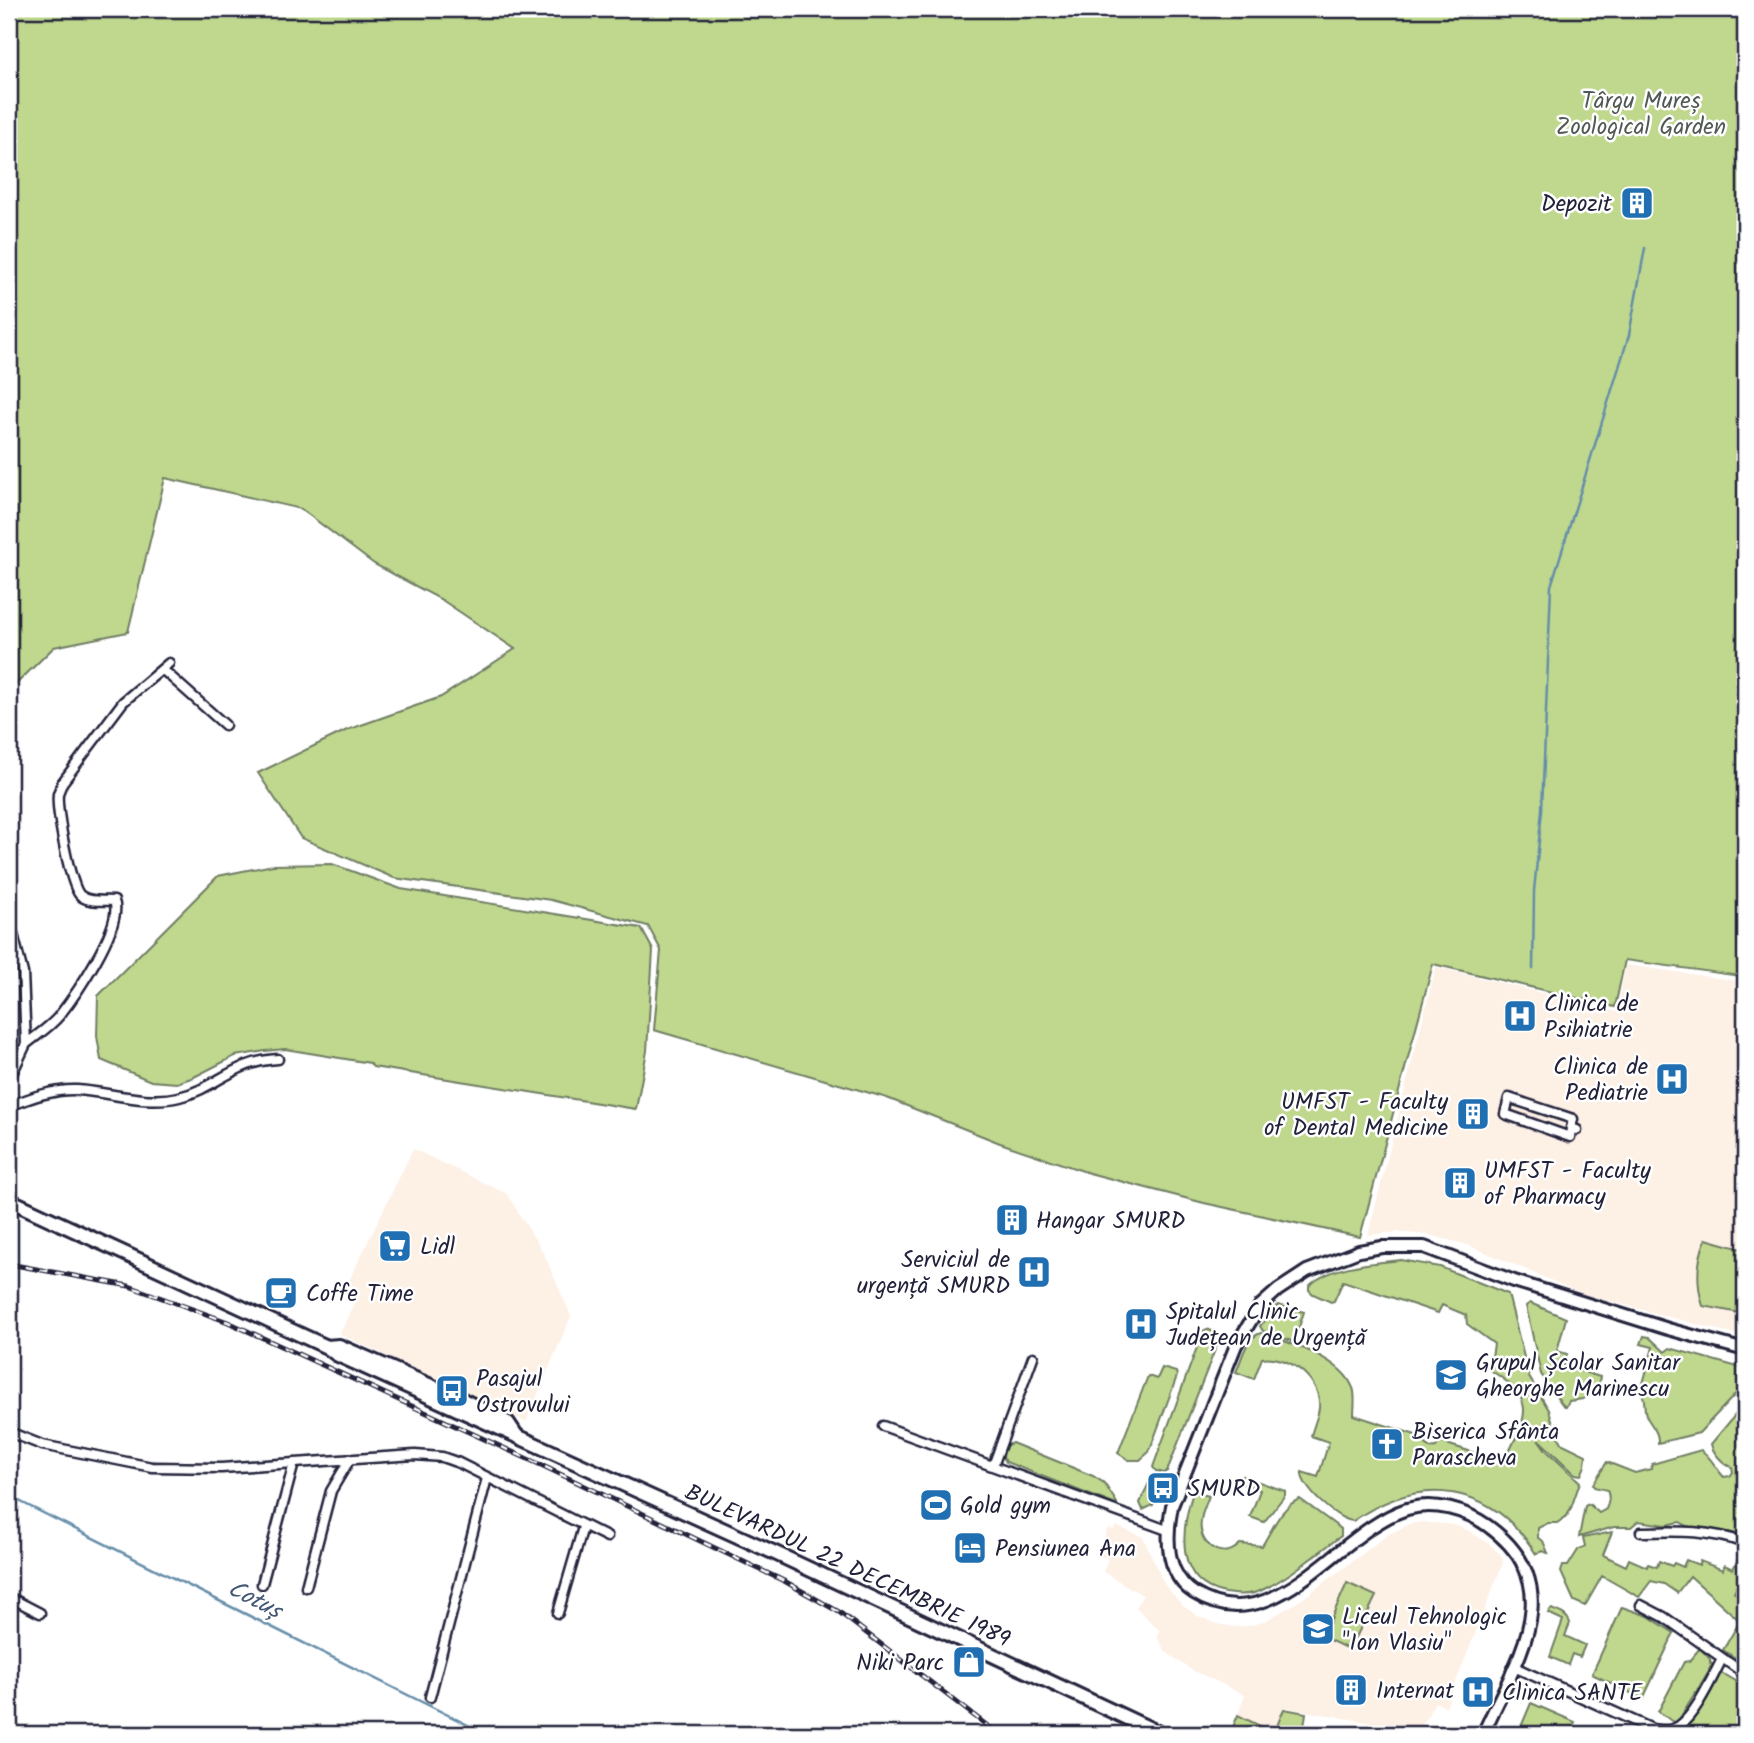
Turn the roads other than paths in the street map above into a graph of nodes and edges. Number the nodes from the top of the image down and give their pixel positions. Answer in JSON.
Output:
{"nodes":[{"id":1,"x":169,"y":663,"type":"dead end"},
{"id":2,"x":162,"y":670,"type":"junction"},
{"id":3,"x":225,"y":725,"type":"dead end"},
{"id":4,"x":9,"y":918,"type":"edge"},
{"id":5,"x":26,"y":1044,"type":"junction"},
{"id":6,"x":278,"y":1059,"type":"dead end"},
{"id":7,"x":9,"y":1080,"type":"edge"},
{"id":8,"x":9,"y":1106,"type":"edge"},
{"id":9,"x":1574,"y":1129,"type":"joint"},
{"id":10,"x":9,"y":1199,"type":"edge"},
{"id":11,"x":1745,"y":1350,"type":"edge"},
{"id":12,"x":1033,"y":1356,"type":"dead end"},
{"id":13,"x":883,"y":1426,"type":"dead end"},
{"id":14,"x":9,"y":1432,"type":"edge"},
{"id":15,"x":350,"y":1460,"type":"junction"},
{"id":16,"x":294,"y":1463,"type":"junction"},
{"id":17,"x":993,"y":1466,"type":"junction"},
{"id":18,"x":487,"y":1478,"type":"junction"},
{"id":19,"x":583,"y":1527,"type":"junction"},
{"id":20,"x":1167,"y":1530,"type":"junction"},
{"id":21,"x":1641,"y":1532,"type":"dead end"},
{"id":22,"x":607,"y":1537,"type":"dead end"},
{"id":23,"x":1745,"y":1543,"type":"edge"},
{"id":24,"x":262,"y":1584,"type":"dead end"},
{"id":25,"x":306,"y":1587,"type":"dead end"},
{"id":26,"x":9,"y":1597,"type":"edge"},
{"id":27,"x":1641,"y":1605,"type":"dead end"},
{"id":28,"x":40,"y":1613,"type":"dead end"},
{"id":29,"x":558,"y":1614,"type":"dead end"},
{"id":30,"x":1722,"y":1659,"type":"junction"},
{"id":31,"x":1514,"y":1667,"type":"junction"},
{"id":32,"x":1745,"y":1674,"type":"edge"},
{"id":33,"x":430,"y":1697,"type":"dead end"},
{"id":34,"x":1146,"y":1731,"type":"edge"},
{"id":35,"x":1161,"y":1734,"type":"edge"},
{"id":36,"x":1483,"y":1734,"type":"edge"}],
"edges":[{"from":1,"to":2,"type":"street"},
{"from":2,"to":3,"type":"street"},
{"from":2,"to":5,"type":"street"},
{"from":4,"to":5,"type":"street"},
{"from":5,"to":7,"type":"street"},
{"from":6,"to":8,"type":"street"},
{"from":9,"to":9,"type":"street"},
{"from":10,"to":34,"type":"main road","name":"BULEVARDUL 22 DECEMBRIE 1989"},
{"from":11,"to":20,"type":"main road"},
{"from":12,"to":17,"type":"street"},
{"from":13,"to":17,"type":"street"},
{"from":14,"to":16,"type":"street"},
{"from":15,"to":16,"type":"street"},
{"from":15,"to":18,"type":"street"},
{"from":15,"to":25,"type":"street"},
{"from":16,"to":24,"type":"street"},
{"from":17,"to":20,"type":"street"},
{"from":18,"to":19,"type":"street"},
{"from":18,"to":33,"type":"street"},
{"from":19,"to":22,"type":"street"},
{"from":19,"to":29,"type":"street"},
{"from":20,"to":31,"type":"main road"},
{"from":21,"to":23,"type":"street"},
{"from":26,"to":28,"type":"street"},
{"from":27,"to":30,"type":"street"},
{"from":30,"to":31,"type":"street"},
{"from":30,"to":32,"type":"street"},
{"from":31,"to":36,"type":"main road"},
{"from":34,"to":35,"type":"main road","name":"BULEVARDUL 22 DECEMBRIE 1989"}]}
